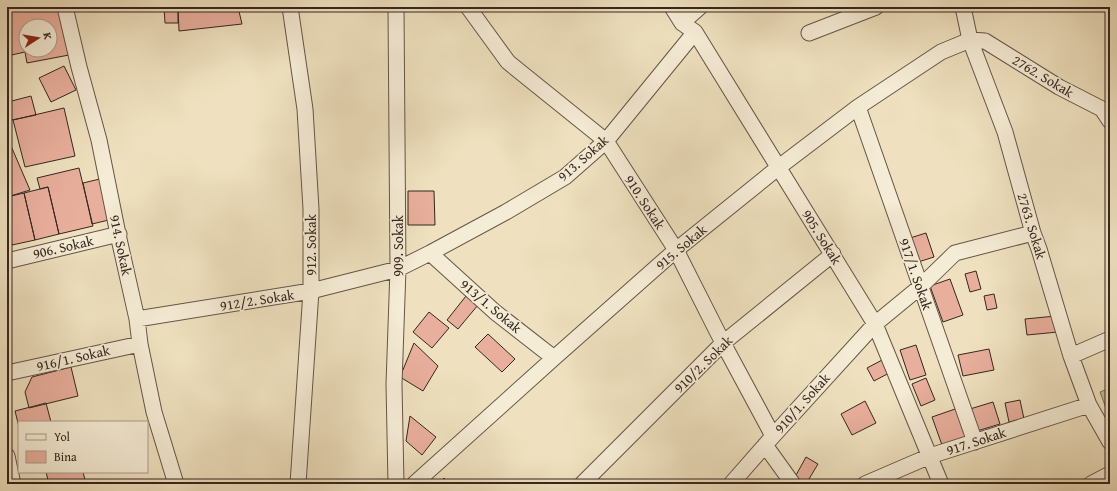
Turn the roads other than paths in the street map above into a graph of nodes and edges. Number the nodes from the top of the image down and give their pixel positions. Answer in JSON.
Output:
{"nodes":[{"id":1,"x":65,"y":7,"type":"edge"},
{"id":2,"x":290,"y":7,"type":"edge"},
{"id":3,"x":396,"y":7,"type":"edge"},
{"id":4,"x":468,"y":7,"type":"edge"},
{"id":5,"x":672,"y":7,"type":"edge"},
{"id":6,"x":700,"y":7,"type":"edge"},
{"id":7,"x":876,"y":7,"type":"edge"},
{"id":8,"x":962,"y":7,"type":"edge"},
{"id":9,"x":682,"y":23,"type":"junction"},
{"id":10,"x":695,"y":32,"type":"junction"},
{"id":11,"x":809,"y":33,"type":"dead end"},
{"id":12,"x":970,"y":40,"type":"junction"},
{"id":13,"x":858,"y":107,"type":"junction"},
{"id":14,"x":1110,"y":121,"type":"edge"},
{"id":15,"x":606,"y":141,"type":"junction"},
{"id":16,"x":779,"y":167,"type":"junction"},
{"id":17,"x":1033,"y":233,"type":"junction"},
{"id":18,"x":119,"y":234,"type":"junction"},
{"id":19,"x":676,"y":250,"type":"junction"},
{"id":20,"x":430,"y":253,"type":"junction"},
{"id":21,"x":833,"y":254,"type":"junction"},
{"id":22,"x":7,"y":261,"type":"edge"},
{"id":23,"x":398,"y":269,"type":"junction"},
{"id":24,"x":920,"y":287,"type":"junction"},
{"id":25,"x":311,"y":291,"type":"junction"},
{"id":26,"x":137,"y":319,"type":"junction"},
{"id":27,"x":875,"y":324,"type":"junction"},
{"id":28,"x":1110,"y":339,"type":"edge"},
{"id":29,"x":723,"y":343,"type":"junction"},
{"id":30,"x":140,"y":344,"type":"junction"},
{"id":31,"x":1071,"y":356,"type":"junction"},
{"id":32,"x":554,"y":358,"type":"junction"},
{"id":33,"x":7,"y":373,"type":"edge"},
{"id":34,"x":1089,"y":405,"type":"junction"},
{"id":35,"x":769,"y":440,"type":"junction"},
{"id":36,"x":975,"y":442,"type":"junction"},
{"id":37,"x":1110,"y":442,"type":"edge"},
{"id":38,"x":7,"y":456,"type":"edge"},
{"id":39,"x":930,"y":456,"type":"junction"},
{"id":40,"x":1110,"y":474,"type":"edge"},
{"id":41,"x":13,"y":484,"type":"edge"},
{"id":42,"x":176,"y":484,"type":"edge"},
{"id":43,"x":298,"y":484,"type":"edge"},
{"id":44,"x":396,"y":484,"type":"edge"},
{"id":45,"x":414,"y":484,"type":"edge"},
{"id":46,"x":582,"y":484,"type":"edge"},
{"id":47,"x":731,"y":484,"type":"edge"},
{"id":48,"x":793,"y":484,"type":"edge"},
{"id":49,"x":865,"y":484,"type":"edge"},
{"id":50,"x":941,"y":484,"type":"edge"},
{"id":51,"x":1091,"y":484,"type":"edge"}],
"edges":[{"from":1,"to":18,"type":"street","name":"914. Sokak"},
{"from":2,"to":25,"type":"street","name":"912. Sokak"},
{"from":3,"to":23,"type":"street","name":"909. Sokak"},
{"from":4,"to":15,"type":"street","name":"910. Sokak"},
{"from":5,"to":9,"type":"street","name":"905. Sokak"},
{"from":6,"to":9,"type":"street"},
{"from":7,"to":11,"type":"street"},
{"from":8,"to":12,"type":"street","name":"2763. Sokak"},
{"from":9,"to":10,"type":"street","name":"905. Sokak"},
{"from":10,"to":15,"type":"street","name":"913. Sokak"},
{"from":10,"to":16,"type":"street","name":"905. Sokak"},
{"from":12,"to":13,"type":"street","name":"915. Sokak"},
{"from":12,"to":14,"type":"street","name":"2762. Sokak"},
{"from":12,"to":17,"type":"street","name":"2763. Sokak"},
{"from":13,"to":16,"type":"street","name":"915. Sokak"},
{"from":13,"to":24,"type":"street","name":"917/1. Sokak"},
{"from":15,"to":19,"type":"street","name":"910. Sokak"},
{"from":15,"to":20,"type":"street","name":"913. Sokak"},
{"from":16,"to":19,"type":"street","name":"915. Sokak"},
{"from":16,"to":21,"type":"street","name":"905. Sokak"},
{"from":17,"to":24,"type":"street","name":"910/1. Sokak"},
{"from":17,"to":31,"type":"street","name":"2763. Sokak"},
{"from":18,"to":22,"type":"street","name":"906. Sokak"},
{"from":18,"to":26,"type":"street","name":"914. Sokak"},
{"from":19,"to":29,"type":"street","name":"910. Sokak"},
{"from":19,"to":32,"type":"street","name":"915. Sokak"},
{"from":20,"to":23,"type":"street","name":"913. Sokak"},
{"from":20,"to":32,"type":"street","name":"913/1. Sokak"},
{"from":21,"to":27,"type":"street","name":"905. Sokak"},
{"from":21,"to":29,"type":"street","name":"910/2. Sokak"},
{"from":23,"to":25,"type":"street","name":"912/2. Sokak"},
{"from":23,"to":44,"type":"street","name":"909. Sokak"},
{"from":24,"to":27,"type":"street","name":"910/1. Sokak"},
{"from":24,"to":36,"type":"street","name":"917/1. Sokak"},
{"from":25,"to":26,"type":"street","name":"912/2. Sokak"},
{"from":25,"to":43,"type":"street","name":"912. Sokak"},
{"from":26,"to":30,"type":"street","name":"914. Sokak"},
{"from":27,"to":35,"type":"street","name":"910/1. Sokak"},
{"from":27,"to":39,"type":"street","name":"905. Sokak"},
{"from":28,"to":31,"type":"street"},
{"from":29,"to":35,"type":"street","name":"910. Sokak"},
{"from":29,"to":46,"type":"street","name":"910/2. Sokak"},
{"from":30,"to":33,"type":"street","name":"916/1. Sokak"},
{"from":30,"to":42,"type":"street","name":"914. Sokak"},
{"from":31,"to":34,"type":"street","name":"2763. Sokak"},
{"from":32,"to":45,"type":"street","name":"915. Sokak"},
{"from":34,"to":36,"type":"street","name":"917. Sokak"},
{"from":34,"to":37,"type":"street","name":"2763. Sokak"},
{"from":35,"to":47,"type":"street","name":"910/1. Sokak"},
{"from":35,"to":48,"type":"street","name":"910. Sokak"},
{"from":36,"to":39,"type":"street","name":"917. Sokak"},
{"from":38,"to":41,"type":"street"},
{"from":39,"to":49,"type":"street","name":"917. Sokak"},
{"from":39,"to":50,"type":"street","name":"905. Sokak"},
{"from":40,"to":51,"type":"street"}]}
